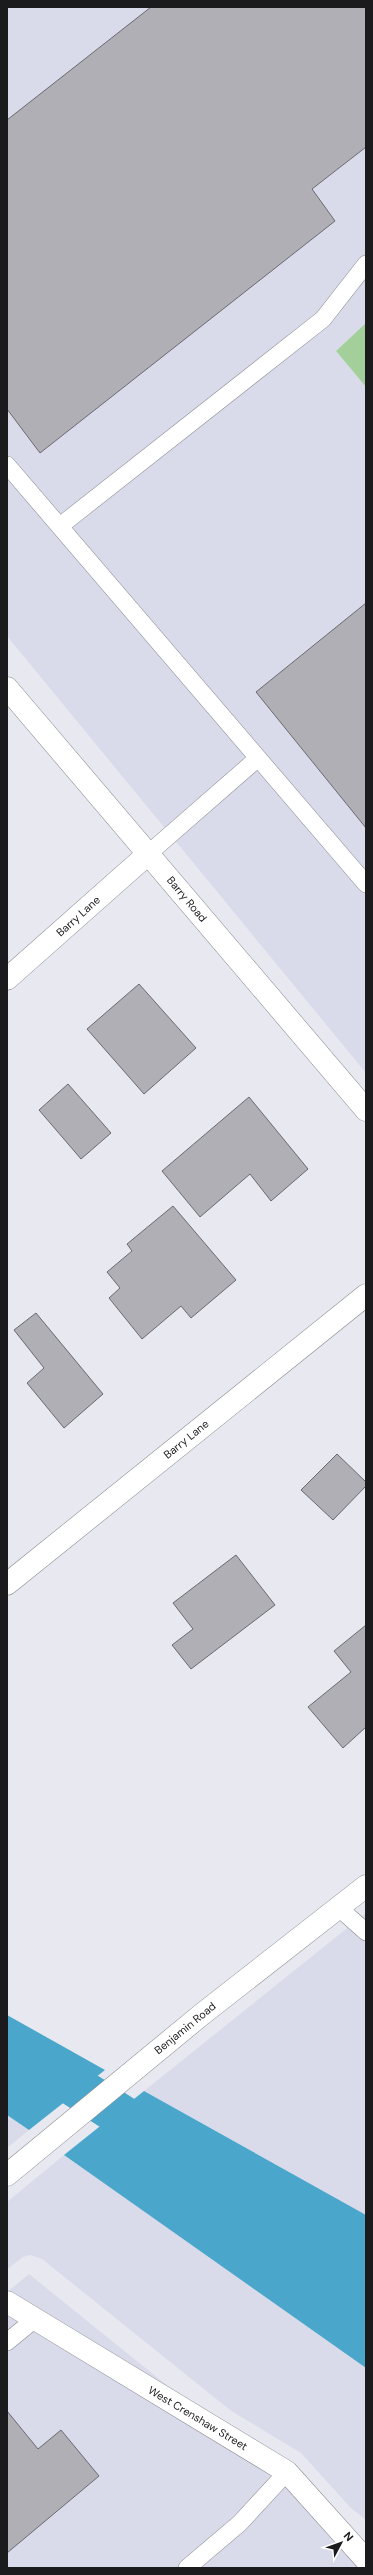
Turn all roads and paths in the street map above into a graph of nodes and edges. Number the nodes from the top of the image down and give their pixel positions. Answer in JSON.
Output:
{"nodes":[{"id":1,"x":366,"y":264,"type":"edge"},
{"id":2,"x":7,"y":465,"type":"edge"},
{"id":3,"x":60,"y":526,"type":"junction"},
{"id":4,"x":7,"y":688,"type":"edge"},
{"id":5,"x":258,"y":758,"type":"junction"},
{"id":6,"x":148,"y":854,"type":"junction"},
{"id":7,"x":366,"y":884,"type":"edge"},
{"id":8,"x":7,"y":979,"type":"edge"},
{"id":9,"x":366,"y":1110,"type":"edge"},
{"id":10,"x":366,"y":1295,"type":"edge"},
{"id":11,"x":7,"y":1584,"type":"edge"},
{"id":12,"x":366,"y":1886,"type":"edge"},
{"id":13,"x":338,"y":1908,"type":"junction"},
{"id":14,"x":366,"y":1932,"type":"edge"},
{"id":15,"x":7,"y":2174,"type":"edge"},
{"id":16,"x":7,"y":2302,"type":"edge"},
{"id":17,"x":35,"y":2319,"type":"junction"},
{"id":18,"x":7,"y":2342,"type":"edge"},
{"id":19,"x":287,"y":2472,"type":"junction"},
{"id":20,"x":366,"y":2560,"type":"edge"},
{"id":21,"x":187,"y":2568,"type":"edge"}],
"edges":[{"from":1,"to":3,"type":"lane"},
{"from":2,"to":3,"type":"lane"},
{"from":3,"to":5,"type":"lane"},
{"from":4,"to":6,"type":"street","name":"Barry Road"},
{"from":5,"to":6,"type":"lane"},
{"from":5,"to":7,"type":"lane"},
{"from":6,"to":8,"type":"street","name":"Barry Lane"},
{"from":6,"to":9,"type":"street","name":"Barry Road"},
{"from":10,"to":11,"type":"street","name":"Barry Lane"},
{"from":12,"to":13,"type":"street","name":"Benjamin Road"},
{"from":13,"to":14,"type":"lane"},
{"from":13,"to":15,"type":"street","name":"Benjamin Road"},
{"from":16,"to":17,"type":"street","name":"West Crenshaw Street"},
{"from":17,"to":18,"type":"lane"},
{"from":17,"to":19,"type":"street","name":"West Crenshaw Street"},
{"from":19,"to":20,"type":"street","name":"West Crenshaw Street"},
{"from":19,"to":21,"type":"lane"}]}
